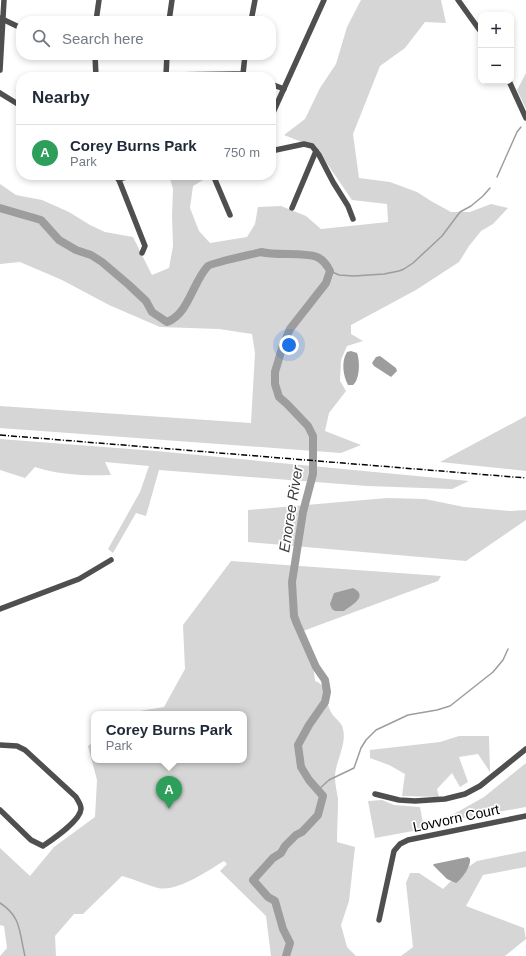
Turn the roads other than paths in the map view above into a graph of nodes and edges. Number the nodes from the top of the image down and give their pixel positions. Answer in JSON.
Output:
{"nodes":[{"id":1,"x":4,"y":0,"type":"edge"},
{"id":2,"x":99,"y":0,"type":"edge"},
{"id":3,"x":172,"y":0,"type":"edge"},
{"id":4,"x":255,"y":0,"type":"edge"},
{"id":5,"x":324,"y":0,"type":"edge"},
{"id":6,"x":458,"y":0,"type":"edge"},
{"id":7,"x":97,"y":16,"type":"edge"},
{"id":8,"x":170,"y":16,"type":"edge"},
{"id":9,"x":252,"y":16,"type":"edge"},
{"id":10,"x":1,"y":19,"type":"edge"},
{"id":11,"x":16,"y":26,"type":"edge"},
{"id":12,"x":478,"y":28,"type":"edge"},
{"id":13,"x":95,"y":60,"type":"edge"},
{"id":14,"x":167,"y":60,"type":"edge"},
{"id":15,"x":244,"y":60,"type":"edge"},
{"id":16,"x":0,"y":70,"type":"edge"},
{"id":17,"x":96,"y":72,"type":"edge"},
{"id":18,"x":166,"y":72,"type":"edge"},
{"id":19,"x":243,"y":72,"type":"edge"},
{"id":20,"x":510,"y":84,"type":"edge"},
{"id":21,"x":276,"y":86,"type":"edge"},
{"id":22,"x":284,"y":89,"type":"junction"},
{"id":23,"x":0,"y":93,"type":"edge"},
{"id":24,"x":16,"y":103,"type":"edge"},
{"id":25,"x":276,"y":106,"type":"edge"},
{"id":26,"x":526,"y":118,"type":"edge"},
{"id":27,"x":276,"y":150,"type":"edge"},
{"id":28,"x":316,"y":152,"type":"junction"},
{"id":29,"x":119,"y":180,"type":"edge"},
{"id":30,"x":215,"y":180,"type":"edge"},
{"id":31,"x":292,"y":208,"type":"dead end"},
{"id":32,"x":230,"y":215,"type":"dead end"},
{"id":33,"x":353,"y":219,"type":"dead end"},
{"id":34,"x":142,"y":254,"type":"dead end"},
{"id":35,"x":111,"y":560,"type":"dead end"},
{"id":36,"x":0,"y":609,"type":"edge"},
{"id":37,"x":0,"y":745,"type":"edge"},
{"id":38,"x":526,"y":749,"type":"edge"},
{"id":39,"x":375,"y":794,"type":"dead end"},
{"id":40,"x":0,"y":810,"type":"edge"},
{"id":41,"x":526,"y":816,"type":"edge"},
{"id":42,"x":379,"y":920,"type":"dead end"}],
"edges":[{"from":1,"to":10,"type":"street"},
{"from":2,"to":7,"type":"street"},
{"from":3,"to":8,"type":"street"},
{"from":4,"to":9,"type":"street"},
{"from":5,"to":22,"type":"street"},
{"from":6,"to":12,"type":"street"},
{"from":10,"to":11,"type":"street"},
{"from":10,"to":16,"type":"street"},
{"from":13,"to":17,"type":"street"},
{"from":14,"to":18,"type":"street"},
{"from":15,"to":19,"type":"street"},
{"from":20,"to":26,"type":"street"},
{"from":21,"to":22,"type":"street"},
{"from":22,"to":25,"type":"street"},
{"from":23,"to":24,"type":"street"},
{"from":27,"to":28,"type":"street"},
{"from":28,"to":31,"type":"street"},
{"from":28,"to":33,"type":"street"},
{"from":29,"to":34,"type":"street"},
{"from":30,"to":32,"type":"street"},
{"from":35,"to":36,"type":"street"},
{"from":37,"to":40,"type":"street"},
{"from":38,"to":39,"type":"street"},
{"from":41,"to":42,"type":"street","name":"Lovvorn Court"}]}
